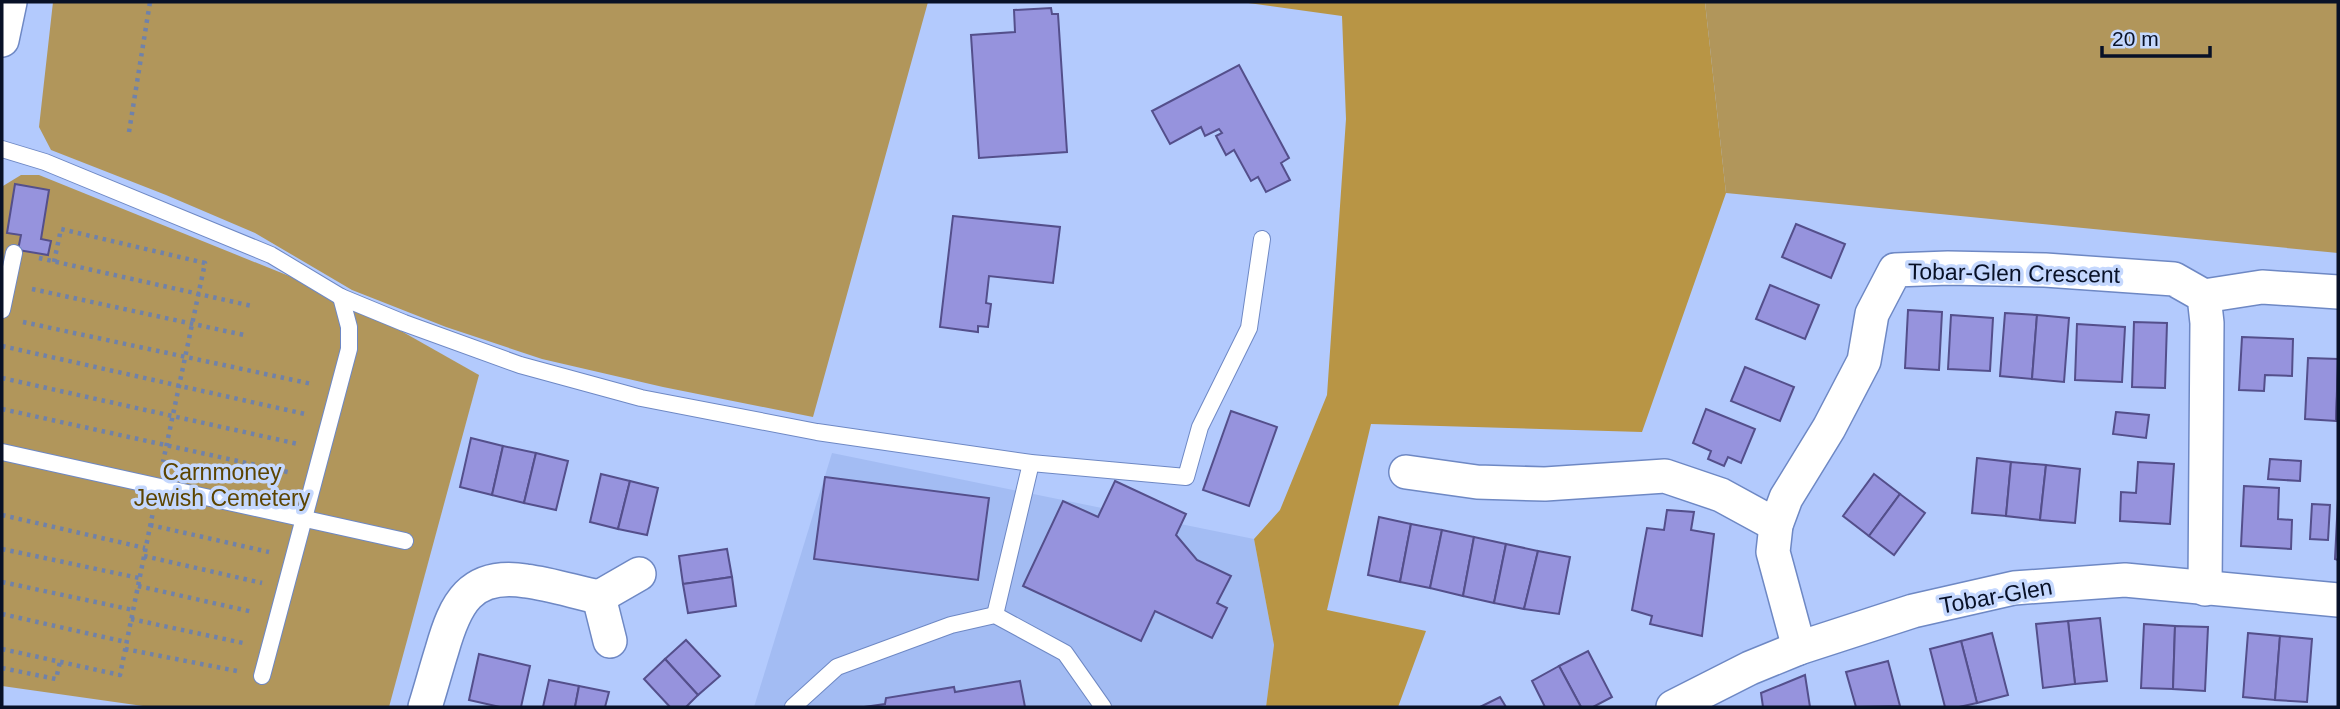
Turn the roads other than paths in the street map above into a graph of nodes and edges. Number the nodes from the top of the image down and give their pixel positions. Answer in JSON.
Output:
{"nodes":[{"id":1,"x":10,"y":2,"type":"edge"},
{"id":2,"x":2,"y":40,"type":"edge"},
{"id":3,"x":2,"y":149,"type":"edge"},
{"id":4,"x":1262,"y":239,"type":"dead end"},
{"id":5,"x":14,"y":253,"type":"road end"},
{"id":6,"x":2338,"y":292,"type":"edge"},
{"id":7,"x":2204,"y":296,"type":"junction"},
{"id":8,"x":341,"y":297,"type":"junction"},
{"id":9,"x":8,"y":315,"type":"edge"},
{"id":10,"x":2,"y":452,"type":"edge"},
{"id":11,"x":1031,"y":463,"type":"junction"},
{"id":12,"x":1406,"y":472,"type":"dead end"},
{"id":13,"x":304,"y":517,"type":"junction"},
{"id":14,"x":1776,"y":525,"type":"junction"},
{"id":15,"x":405,"y":541,"type":"dead end"},
{"id":16,"x":639,"y":574,"type":"dead end"},
{"id":17,"x":2205,"y":589,"type":"junction"},
{"id":18,"x":600,"y":597,"type":"junction"},
{"id":19,"x":2338,"y":600,"type":"edge"},
{"id":20,"x":995,"y":615,"type":"junction"},
{"id":21,"x":610,"y":641,"type":"dead end"},
{"id":22,"x":1799,"y":649,"type":"junction"},
{"id":23,"x":262,"y":676,"type":"road end"},
{"id":24,"x":425,"y":707,"type":"edge"},
{"id":25,"x":793,"y":707,"type":"edge"},
{"id":26,"x":1103,"y":707,"type":"edge"},
{"id":27,"x":1673,"y":707,"type":"edge"}],
"edges":[{"from":1,"to":2,"type":"street"},
{"from":3,"to":8,"type":"lane"},
{"from":4,"to":11,"type":"lane"},
{"from":5,"to":9,"type":"lane"},
{"from":6,"to":7,"type":"street"},
{"from":7,"to":14,"type":"street","name":"Tobar-Glen Crescent"},
{"from":7,"to":17,"type":"street"},
{"from":8,"to":11,"type":"lane"},
{"from":8,"to":13,"type":"lane"},
{"from":10,"to":13,"type":"lane"},
{"from":11,"to":20,"type":"lane"},
{"from":12,"to":14,"type":"street"},
{"from":13,"to":15,"type":"lane"},
{"from":13,"to":23,"type":"lane"},
{"from":14,"to":22,"type":"street","name":"Tobar-Glen Crescent"},
{"from":16,"to":18,"type":"street"},
{"from":17,"to":19,"type":"street","name":"Tobar-Glen"},
{"from":17,"to":22,"type":"street","name":"Tobar-Glen"},
{"from":18,"to":21,"type":"street"},
{"from":18,"to":24,"type":"street"},
{"from":20,"to":25,"type":"lane"},
{"from":20,"to":26,"type":"lane"},
{"from":22,"to":27,"type":"street","name":"Tobar-Glen"}]}
